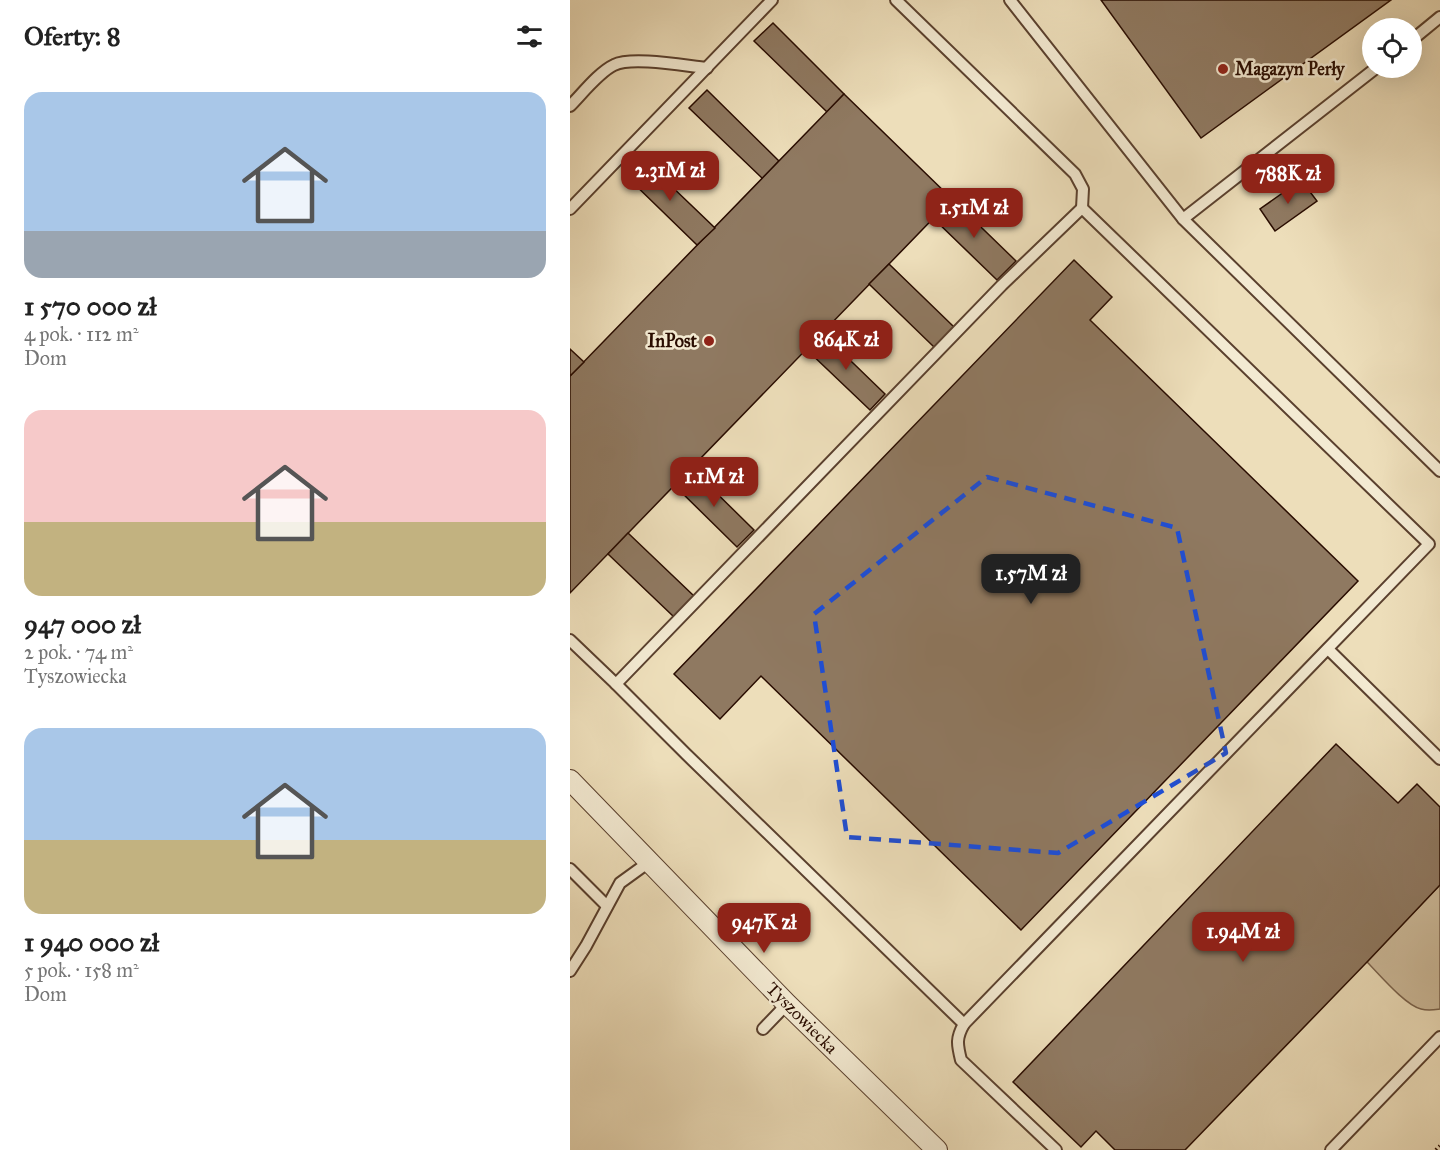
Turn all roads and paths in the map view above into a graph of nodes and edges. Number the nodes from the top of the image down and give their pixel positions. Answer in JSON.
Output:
{"nodes":[{"id":1,"x":772,"y":0,"type":"edge"},
{"id":2,"x":896,"y":0,"type":"edge"},
{"id":3,"x":1010,"y":0,"type":"edge"},
{"id":4,"x":1440,"y":17,"type":"edge"},
{"id":5,"x":1422,"y":32,"type":"edge"},
{"id":6,"x":707,"y":68,"type":"junction"},
{"id":7,"x":1363,"y":78,"type":"edge"},
{"id":8,"x":570,"y":106,"type":"edge"},
{"id":9,"x":1082,"y":208,"type":"junction"},
{"id":10,"x":570,"y":209,"type":"edge"},
{"id":11,"x":1183,"y":219,"type":"junction"},
{"id":12,"x":1440,"y":471,"type":"edge"},
{"id":13,"x":570,"y":640,"type":"edge"},
{"id":14,"x":1328,"y":649,"type":"junction"},
{"id":15,"x":616,"y":684,"type":"junction"},
{"id":16,"x":1440,"y":759,"type":"edge"},
{"id":17,"x":570,"y":780,"type":"edge"},
{"id":18,"x":649,"y":862,"type":"junction"},
{"id":19,"x":570,"y":869,"type":"edge"},
{"id":20,"x":608,"y":906,"type":"junction"},
{"id":21,"x":570,"y":971,"type":"edge"},
{"id":22,"x":787,"y":1004,"type":"junction"},
{"id":23,"x":964,"y":1024,"type":"junction"},
{"id":24,"x":763,"y":1029,"type":"dead end"},
{"id":25,"x":1440,"y":1037,"type":"edge"},
{"id":26,"x":1440,"y":1146,"type":"edge"},
{"id":27,"x":937,"y":1150,"type":"edge"},
{"id":28,"x":1056,"y":1150,"type":"edge"},
{"id":29,"x":1331,"y":1150,"type":"edge"},
{"id":30,"x":1436,"y":1150,"type":"edge"}],
"edges":[{"from":1,"to":6,"type":"lane"},
{"from":2,"to":9,"type":"lane"},
{"from":3,"to":11,"type":"lane"},
{"from":4,"to":5,"type":"lane"},
{"from":6,"to":8,"type":"lane"},
{"from":6,"to":10,"type":"lane"},
{"from":7,"to":11,"type":"lane"},
{"from":9,"to":14,"type":"lane"},
{"from":9,"to":15,"type":"lane"},
{"from":11,"to":12,"type":"lane"},
{"from":13,"to":15,"type":"lane"},
{"from":14,"to":16,"type":"lane"},
{"from":14,"to":23,"type":"lane"},
{"from":15,"to":23,"type":"lane"},
{"from":17,"to":18,"type":"street","name":"Tyszowiecka"},
{"from":18,"to":20,"type":"lane"},
{"from":18,"to":22,"type":"street","name":"Tyszowiecka"},
{"from":19,"to":20,"type":"lane"},
{"from":20,"to":21,"type":"lane"},
{"from":22,"to":24,"type":"lane"},
{"from":22,"to":27,"type":"street","name":"Tyszowiecka"},
{"from":23,"to":28,"type":"lane"},
{"from":25,"to":29,"type":"lane"},
{"from":26,"to":30,"type":"path"}]}
